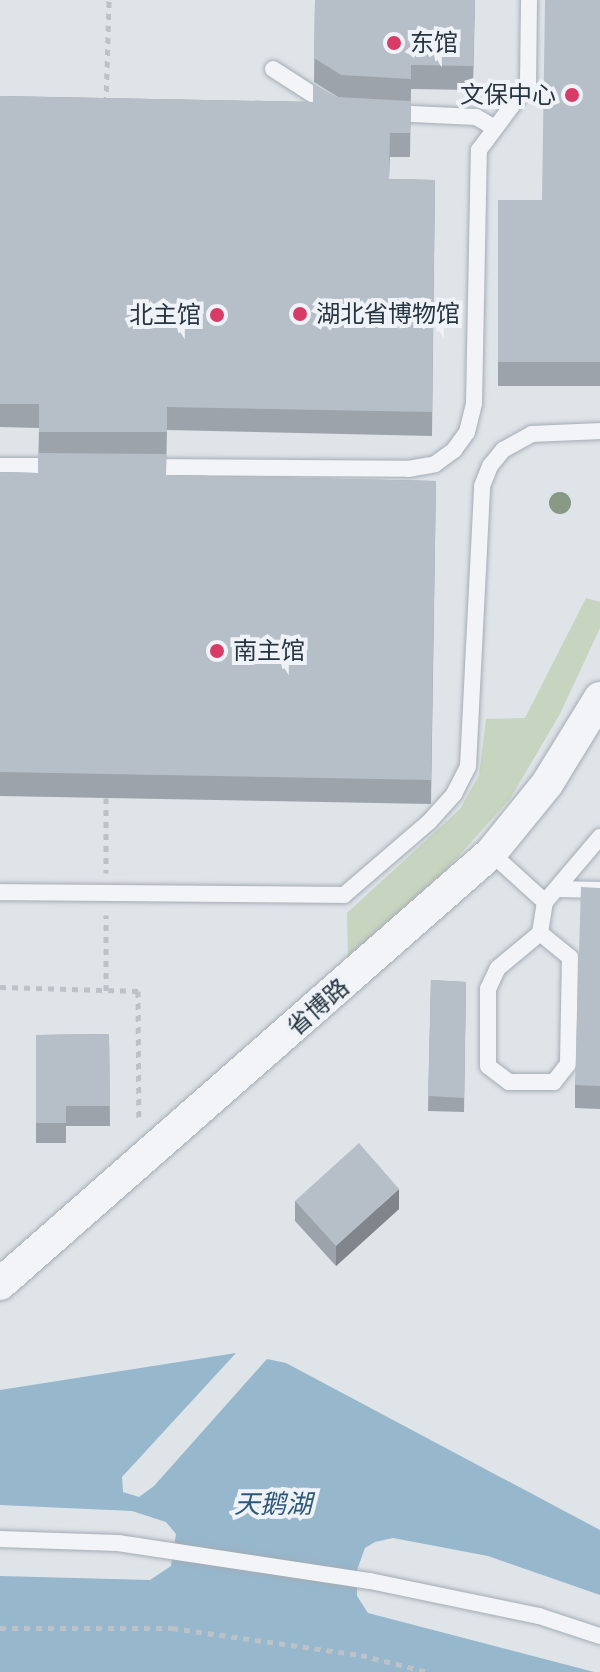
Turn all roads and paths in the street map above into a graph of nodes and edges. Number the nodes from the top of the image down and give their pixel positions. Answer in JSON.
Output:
{"nodes":[{"id":1,"x":109,"y":0,"type":"edge"},
{"id":2,"x":529,"y":0,"type":"edge"},
{"id":3,"x":273,"y":69,"type":"dead end"},
{"id":4,"x":106,"y":109,"type":"edge"},
{"id":5,"x":346,"y":112,"type":"edge"},
{"id":6,"x":375,"y":113,"type":"edge"},
{"id":7,"x":493,"y":127,"type":"junction"},
{"id":8,"x":600,"y":431,"type":"edge"},
{"id":9,"x":0,"y":466,"type":"edge"},
{"id":10,"x":81,"y":466,"type":"edge"},
{"id":11,"x":124,"y":467,"type":"edge"},
{"id":12,"x":600,"y":698,"type":"edge"},
{"id":13,"x":600,"y":837,"type":"edge"},
{"id":14,"x":491,"y":853,"type":"junction"},
{"id":15,"x":558,"y":889,"type":"junction"},
{"id":16,"x":600,"y":890,"type":"edge"},
{"id":17,"x":0,"y":892,"type":"edge"},
{"id":18,"x":545,"y":902,"type":"junction"},
{"id":19,"x":540,"y":933,"type":"junction"},
{"id":20,"x":0,"y":987,"type":"edge"},
{"id":21,"x":138,"y":1163,"type":"junction"},
{"id":22,"x":0,"y":1284,"type":"edge"},
{"id":23,"x":0,"y":1539,"type":"edge"},
{"id":24,"x":0,"y":1628,"type":"edge"},
{"id":25,"x":600,"y":1636,"type":"edge"},
{"id":26,"x":428,"y":1672,"type":"edge"}],
"edges":[{"from":1,"to":4,"type":"path"},
{"from":2,"to":7,"type":"lane"},
{"from":3,"to":5,"type":"lane"},
{"from":6,"to":7,"type":"lane"},
{"from":7,"to":11,"type":"lane"},
{"from":8,"to":17,"type":"lane"},
{"from":9,"to":10,"type":"lane"},
{"from":12,"to":14,"type":"street","name":"省博路"},
{"from":13,"to":15,"type":"lane"},
{"from":14,"to":18,"type":"lane"},
{"from":14,"to":21,"type":"street","name":"省博路"},
{"from":15,"to":16,"type":"lane"},
{"from":15,"to":18,"type":"lane"},
{"from":18,"to":19,"type":"lane"},
{"from":19,"to":19,"type":"lane"},
{"from":20,"to":21,"type":"path"},
{"from":21,"to":22,"type":"street","name":"省博路"},
{"from":23,"to":25,"type":"lane"},
{"from":24,"to":26,"type":"path"}]}
